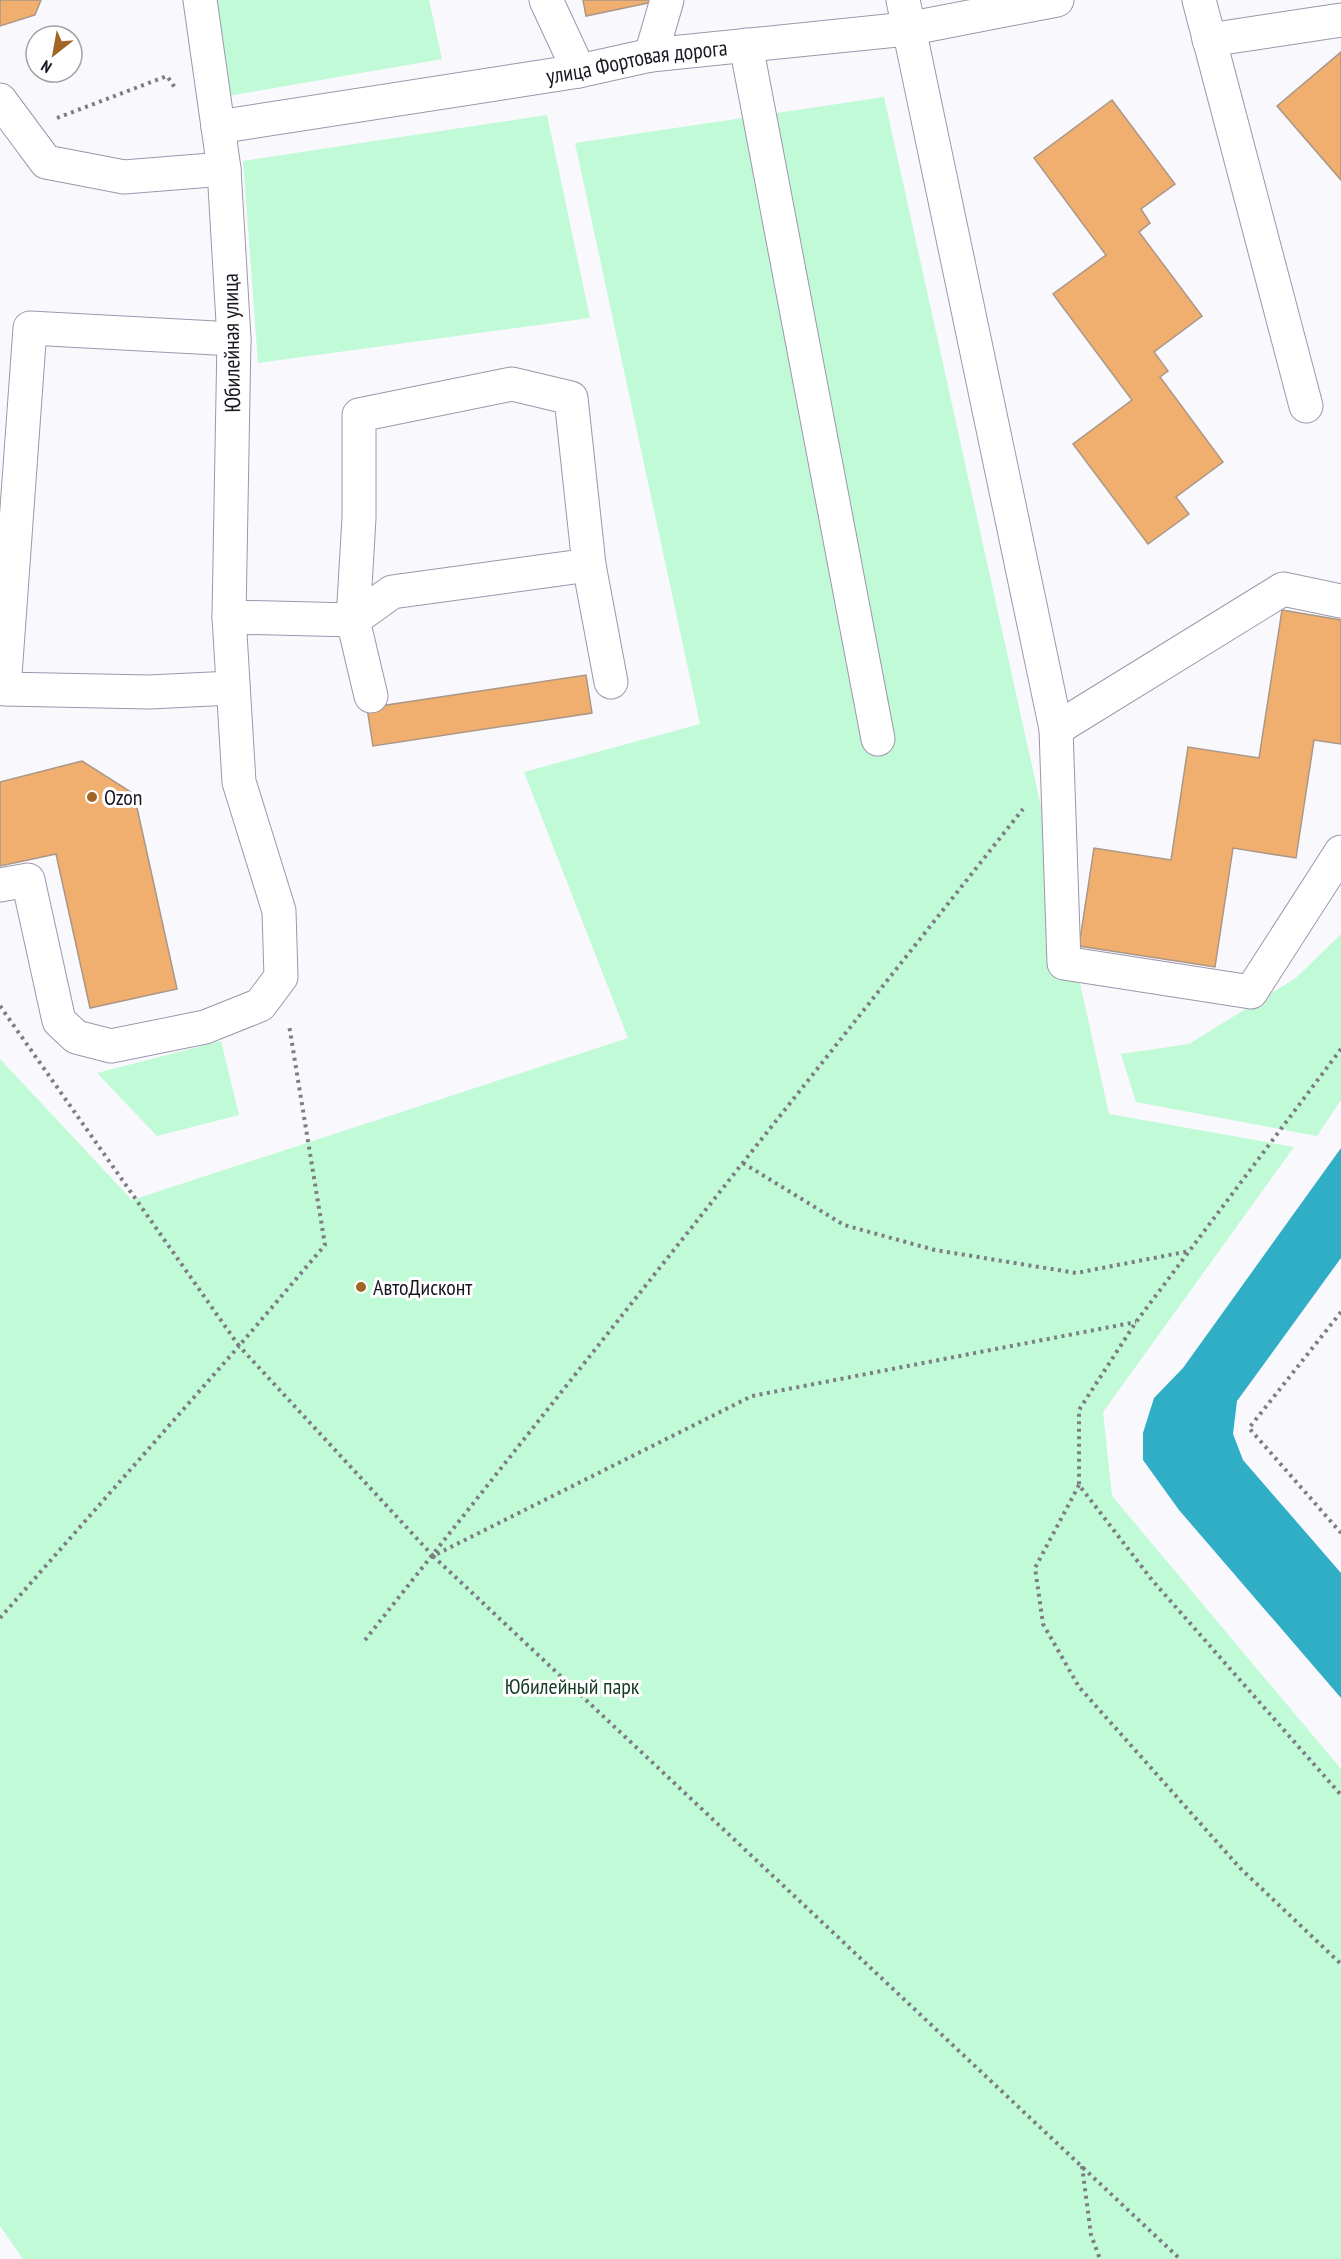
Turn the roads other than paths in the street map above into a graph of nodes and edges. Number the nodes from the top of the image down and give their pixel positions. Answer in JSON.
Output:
{"nodes":[{"id":1,"x":200,"y":0,"type":"edge"},
{"id":2,"x":546,"y":0,"type":"edge"},
{"id":3,"x":667,"y":0,"type":"edge"},
{"id":4,"x":1057,"y":0,"type":"edge"},
{"id":5,"x":1199,"y":0,"type":"edge"},
{"id":6,"x":905,"y":14,"type":"edge"},
{"id":7,"x":1341,"y":20,"type":"edge"},
{"id":8,"x":1209,"y":40,"type":"junction"},
{"id":9,"x":746,"y":45,"type":"junction"},
{"id":10,"x":651,"y":55,"type":"junction"},
{"id":11,"x":579,"y":71,"type":"junction"},
{"id":12,"x":0,"y":100,"type":"edge"},
{"id":13,"x":218,"y":127,"type":"junction"},
{"id":14,"x":224,"y":169,"type":"junction"},
{"id":15,"x":234,"y":339,"type":"junction"},
{"id":16,"x":1306,"y":406,"type":"dead end"},
{"id":17,"x":589,"y":565,"type":"junction"},
{"id":18,"x":1341,"y":601,"type":"edge"},
{"id":19,"x":229,"y":617,"type":"junction"},
{"id":20,"x":353,"y":620,"type":"junction"},
{"id":21,"x":611,"y":682,"type":"dead end"},
{"id":22,"x":232,"y":688,"type":"junction"},
{"id":23,"x":371,"y":696,"type":"dead end"},
{"id":24,"x":1056,"y":729,"type":"junction"},
{"id":25,"x":878,"y":739,"type":"dead end"},
{"id":26,"x":1341,"y":852,"type":"edge"},
{"id":27,"x":0,"y":885,"type":"edge"}],
"edges":[{"from":1,"to":13,"type":"street","name":"Юбилейная улица"},
{"from":2,"to":11,"type":"street"},
{"from":3,"to":10,"type":"street"},
{"from":4,"to":6,"type":"street","name":"улица Фортовая дорога"},
{"from":5,"to":8,"type":"street"},
{"from":6,"to":9,"type":"street","name":"улица Фортовая дорога"},
{"from":6,"to":24,"type":"street"},
{"from":7,"to":8,"type":"street"},
{"from":8,"to":16,"type":"street"},
{"from":9,"to":10,"type":"street","name":"улица Фортовая дорога"},
{"from":9,"to":25,"type":"street"},
{"from":10,"to":11,"type":"street","name":"улица Фортовая дорога"},
{"from":11,"to":13,"type":"street","name":"улица Фортовая дорога"},
{"from":12,"to":14,"type":"street"},
{"from":13,"to":14,"type":"street","name":"Юбилейная улица"},
{"from":14,"to":15,"type":"street","name":"Юбилейная улица"},
{"from":15,"to":19,"type":"street","name":"Юбилейная улица"},
{"from":15,"to":22,"type":"street"},
{"from":17,"to":20,"type":"street"},
{"from":17,"to":20,"type":"street"},
{"from":17,"to":21,"type":"street"},
{"from":18,"to":24,"type":"street"},
{"from":19,"to":20,"type":"street"},
{"from":19,"to":22,"type":"street","name":"Юбилейная улица"},
{"from":20,"to":23,"type":"street"},
{"from":22,"to":27,"type":"street","name":"Юбилейная улица"},
{"from":24,"to":26,"type":"street"}]}
